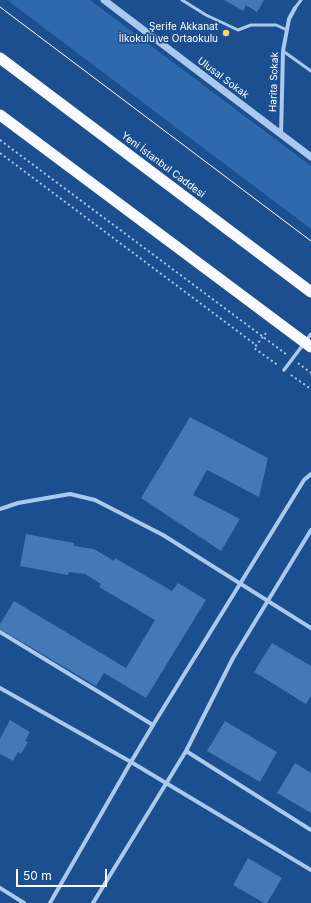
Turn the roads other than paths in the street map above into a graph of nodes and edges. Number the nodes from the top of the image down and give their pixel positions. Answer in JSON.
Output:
{"nodes":[{"id":1,"x":104,"y":0,"type":"edge"},
{"id":2,"x":182,"y":0,"type":"edge"},
{"id":3,"x":301,"y":0,"type":"edge"},
{"id":4,"x":295,"y":8,"type":"joint"},
{"id":5,"x":287,"y":30,"type":"junction"},
{"id":6,"x":283,"y":51,"type":"junction"},
{"id":7,"x":0,"y":58,"type":"edge"},
{"id":8,"x":311,"y":70,"type":"edge"},
{"id":9,"x":0,"y":115,"type":"edge"},
{"id":10,"x":281,"y":134,"type":"junction"},
{"id":11,"x":311,"y":157,"type":"edge"},
{"id":12,"x":311,"y":292,"type":"edge"},
{"id":13,"x":311,"y":334,"type":"edge"},
{"id":14,"x":311,"y":347,"type":"edge"},
{"id":15,"x":284,"y":370,"type":"road end"},
{"id":16,"x":311,"y":474,"type":"edge"},
{"id":17,"x":0,"y":509,"type":"edge"},
{"id":18,"x":311,"y":530,"type":"edge"},
{"id":19,"x":241,"y":584,"type":"junction"},
{"id":20,"x":268,"y":601,"type":"junction"},
{"id":21,"x":311,"y":628,"type":"edge"},
{"id":22,"x":0,"y":632,"type":"edge"},
{"id":23,"x":0,"y":688,"type":"edge"},
{"id":24,"x":153,"y":725,"type":"junction"},
{"id":25,"x":186,"y":751,"type":"junction"},
{"id":26,"x":131,"y":762,"type":"junction"},
{"id":27,"x":166,"y":783,"type":"junction"},
{"id":28,"x":311,"y":830,"type":"edge"},
{"id":29,"x":311,"y":870,"type":"edge"},
{"id":30,"x":0,"y":888,"type":"edge"},
{"id":31,"x":24,"y":903,"type":"edge"},
{"id":32,"x":50,"y":903,"type":"edge"},
{"id":33,"x":93,"y":903,"type":"edge"}],
"edges":[{"from":1,"to":10,"type":"street","name":"Ulusal Sokak"},
{"from":2,"to":5,"type":"lane"},
{"from":3,"to":4,"type":"lane"},
{"from":4,"to":5,"type":"street","name":"Harita Sokak"},
{"from":5,"to":6,"type":"street","name":"Harita Sokak"},
{"from":6,"to":8,"type":"lane"},
{"from":6,"to":10,"type":"street","name":"Harita Sokak"},
{"from":7,"to":12,"type":"highway","name":"Yeni İstanbul Caddesi"},
{"from":9,"to":14,"type":"highway"},
{"from":10,"to":11,"type":"street","name":"Ulusal Sokak"},
{"from":13,"to":15,"type":"street"},
{"from":16,"to":19,"type":"street"},
{"from":17,"to":19,"type":"street"},
{"from":18,"to":20,"type":"street"},
{"from":19,"to":20,"type":"street"},
{"from":19,"to":24,"type":"street"},
{"from":20,"to":21,"type":"street"},
{"from":20,"to":25,"type":"street"},
{"from":22,"to":24,"type":"street"},
{"from":23,"to":26,"type":"street"},
{"from":24,"to":26,"type":"street"},
{"from":25,"to":27,"type":"street"},
{"from":25,"to":28,"type":"street"},
{"from":26,"to":27,"type":"street"},
{"from":26,"to":32,"type":"street"},
{"from":27,"to":29,"type":"street"},
{"from":27,"to":33,"type":"street"},
{"from":30,"to":31,"type":"street"}]}
